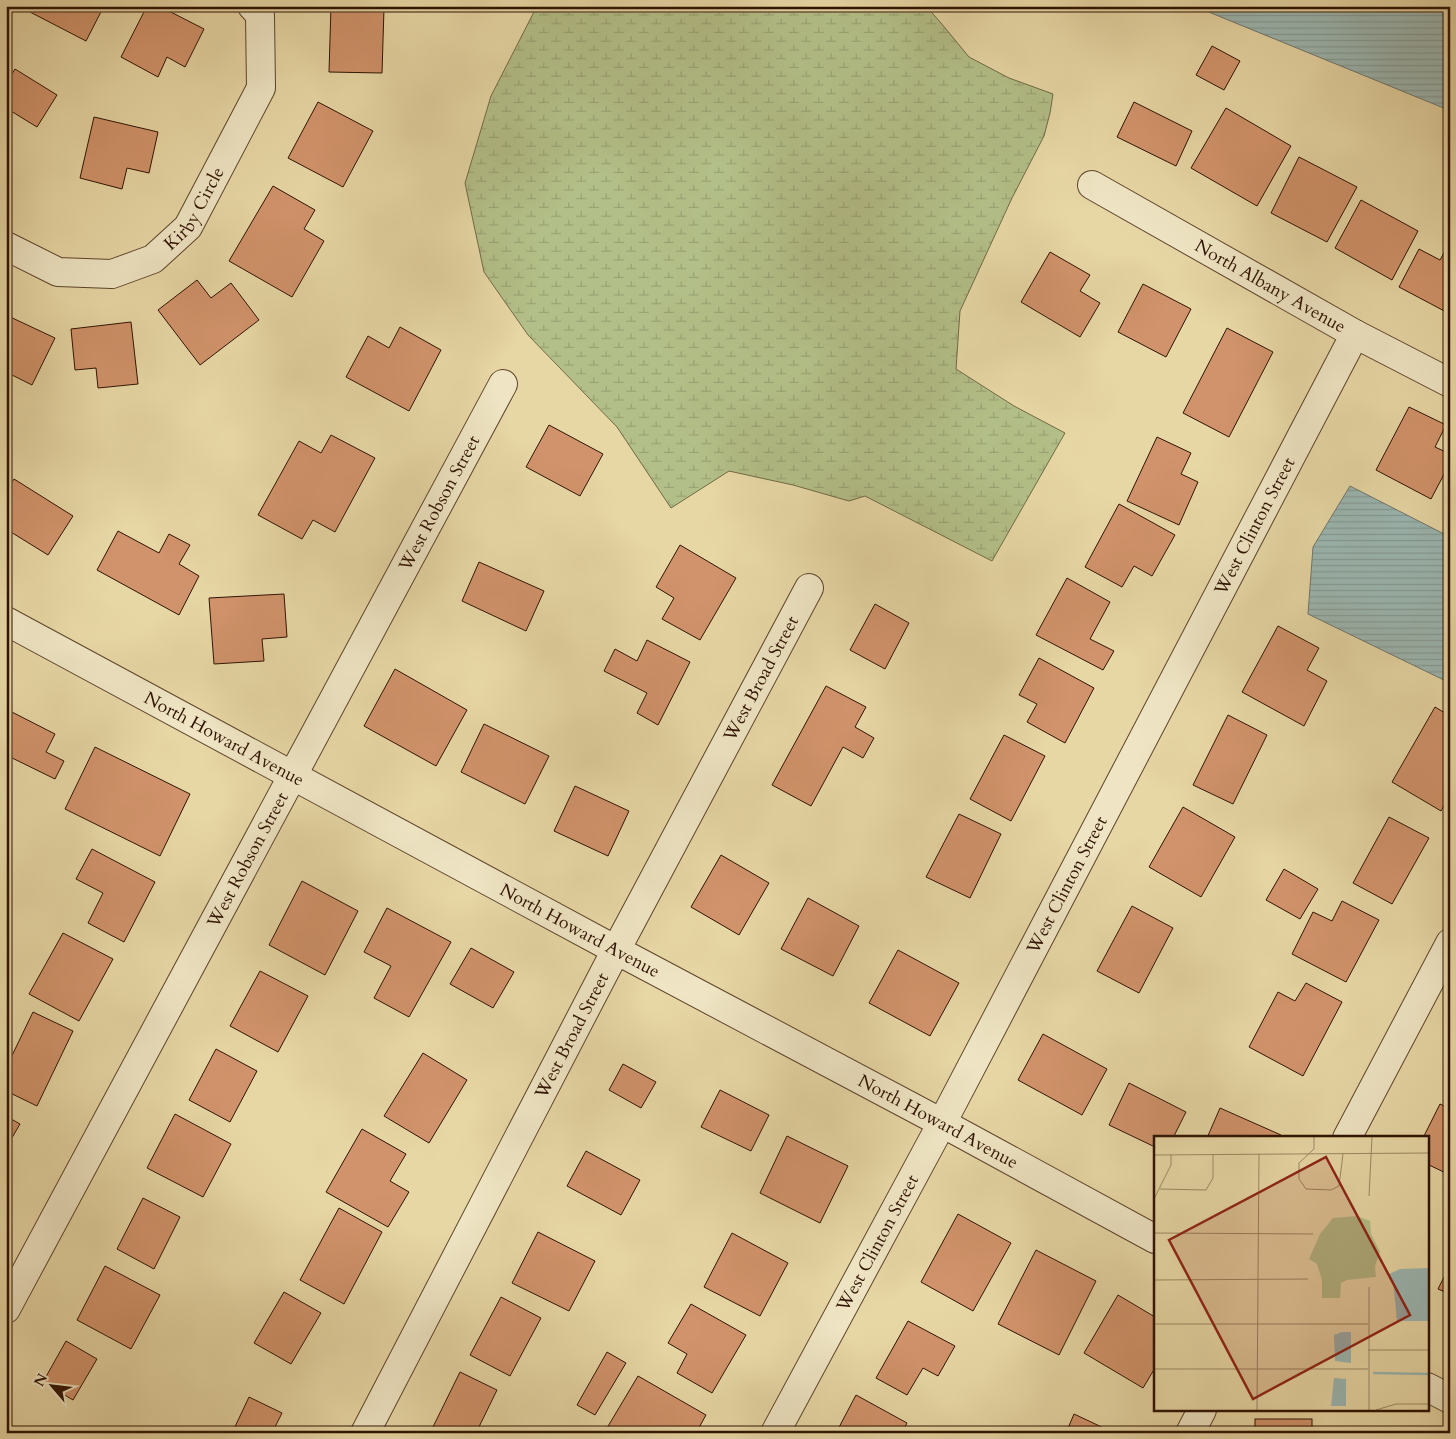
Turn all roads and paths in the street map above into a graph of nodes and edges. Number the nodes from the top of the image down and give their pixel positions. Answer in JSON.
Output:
{"nodes":[{"id":1,"x":252,"y":6,"type":"edge"},
{"id":2,"x":1092,"y":185,"type":"dead end"},
{"id":3,"x":6,"y":246,"type":"edge"},
{"id":4,"x":1356,"y":334,"type":"junction"},
{"id":5,"x":1450,"y":383,"type":"edge"},
{"id":6,"x":503,"y":384,"type":"dead end"},
{"id":7,"x":809,"y":588,"type":"dead end"},
{"id":8,"x":6,"y":621,"type":"edge"},
{"id":9,"x":293,"y":776,"type":"junction"},
{"id":10,"x":1450,"y":943,"type":"edge"},
{"id":11,"x":616,"y":950,"type":"junction"},
{"id":12,"x":942,"y":1123,"type":"junction"},
{"id":13,"x":1348,"y":1136,"type":"edge"},
{"id":14,"x":1154,"y":1238,"type":"edge"},
{"id":15,"x":6,"y":1310,"type":"edge"},
{"id":16,"x":1428,"y":1388,"type":"edge"},
{"id":17,"x":1450,"y":1399,"type":"edge"},
{"id":18,"x":1201,"y":1412,"type":"edge"},
{"id":19,"x":365,"y":1433,"type":"edge"},
{"id":20,"x":775,"y":1433,"type":"edge"},
{"id":21,"x":1190,"y":1433,"type":"edge"}],
"edges":[{"from":1,"to":3,"type":"street","name":"Kirby Circle"},
{"from":2,"to":4,"type":"street","name":"North Albany Avenue"},
{"from":4,"to":5,"type":"street","name":"North Albany Avenue"},
{"from":4,"to":12,"type":"street","name":"West Clinton Street"},
{"from":6,"to":9,"type":"street","name":"West Robson Street"},
{"from":7,"to":11,"type":"street","name":"West Broad Street"},
{"from":8,"to":9,"type":"street","name":"North Howard Avenue"},
{"from":9,"to":11,"type":"street","name":"North Howard Avenue"},
{"from":9,"to":15,"type":"street","name":"West Robson Street"},
{"from":10,"to":13,"type":"street"},
{"from":11,"to":12,"type":"street","name":"North Howard Avenue"},
{"from":11,"to":19,"type":"street","name":"West Broad Street"},
{"from":12,"to":14,"type":"street","name":"North Howard Avenue"},
{"from":12,"to":20,"type":"street","name":"West Clinton Street"},
{"from":16,"to":17,"type":"street"},
{"from":18,"to":21,"type":"street"}]}
